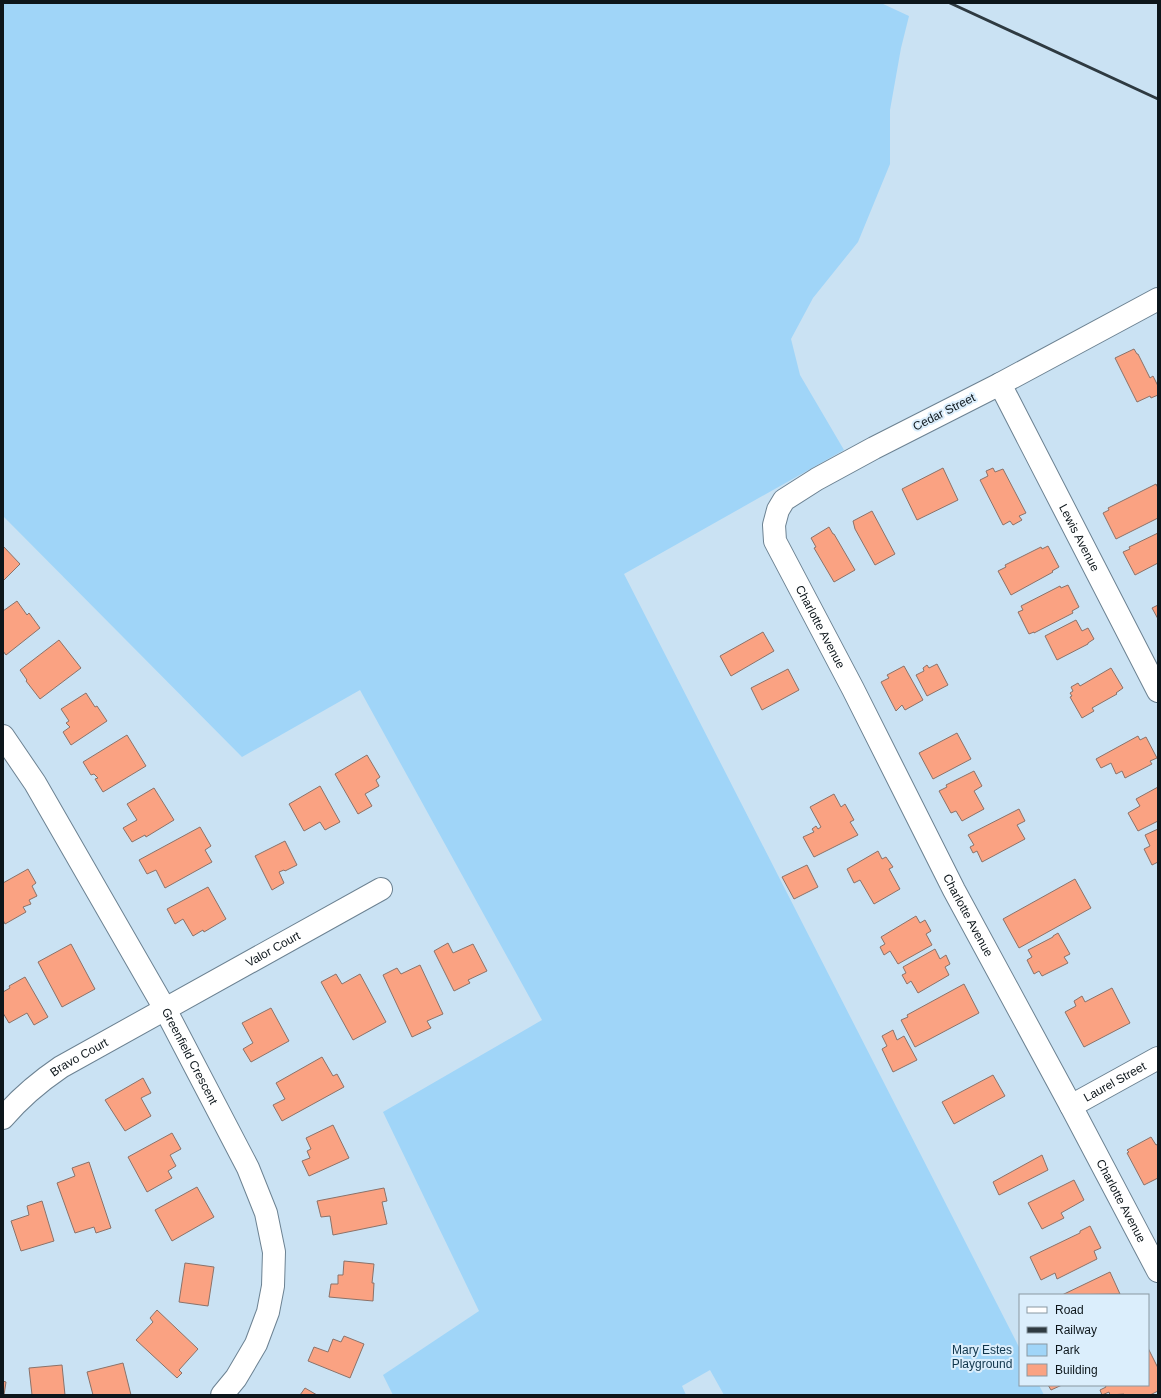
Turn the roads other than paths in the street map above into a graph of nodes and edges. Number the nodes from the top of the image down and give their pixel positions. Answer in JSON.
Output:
{"nodes":[{"id":1,"x":1158,"y":299,"type":"edge"},
{"id":2,"x":1000,"y":384,"type":"junction"},
{"id":3,"x":783,"y":556,"type":"joint"},
{"id":4,"x":1158,"y":691,"type":"edge"},
{"id":5,"x":3,"y":736,"type":"edge"},
{"id":6,"x":381,"y":889,"type":"dead end"},
{"id":7,"x":165,"y":1009,"type":"junction"},
{"id":8,"x":1158,"y":1058,"type":"edge"},
{"id":9,"x":1072,"y":1106,"type":"junction"},
{"id":10,"x":3,"y":1118,"type":"edge"},
{"id":11,"x":1158,"y":1271,"type":"edge"},
{"id":12,"x":222,"y":1395,"type":"edge"}],
"edges":[{"from":1,"to":2,"type":"street","name":"Cedar Street"},
{"from":2,"to":3,"type":"street","name":"Cedar Street"},
{"from":2,"to":4,"type":"street","name":"Lewis Avenue"},
{"from":3,"to":9,"type":"street","name":"Charlotte Avenue"},
{"from":5,"to":7,"type":"street","name":"Greenfield Crescent"},
{"from":6,"to":7,"type":"street","name":"Valor Court"},
{"from":7,"to":10,"type":"street","name":"Bravo Court"},
{"from":7,"to":12,"type":"street","name":"Greenfield Crescent"},
{"from":8,"to":9,"type":"street","name":"Laurel Street"},
{"from":9,"to":11,"type":"street","name":"Charlotte Avenue"}]}
